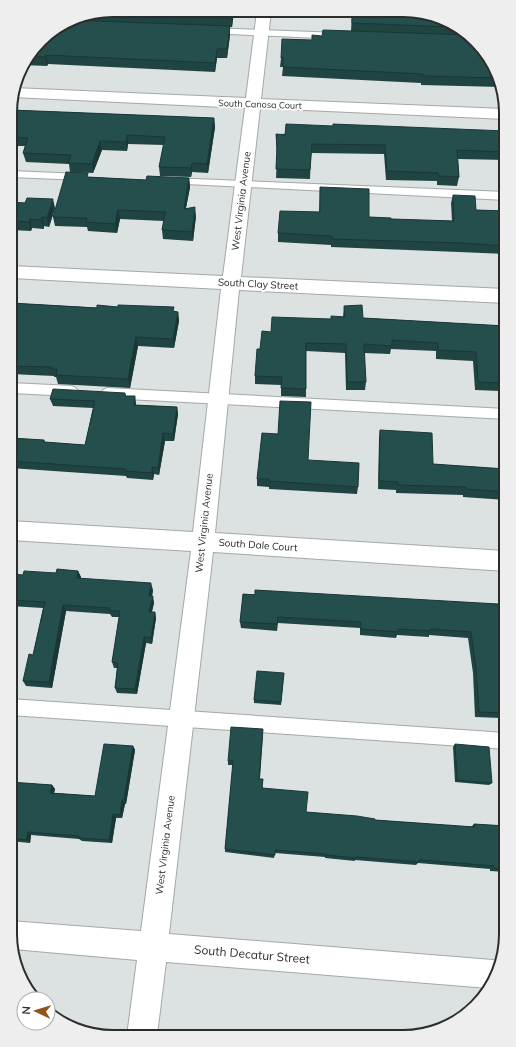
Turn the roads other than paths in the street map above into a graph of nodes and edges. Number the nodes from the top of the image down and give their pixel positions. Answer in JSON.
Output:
{"nodes":[{"id":1,"x":263,"y":17,"type":"edge"},
{"id":2,"x":198,"y":30,"type":"edge"},
{"id":3,"x":262,"y":32,"type":"junction"},
{"id":4,"x":348,"y":36,"type":"edge"},
{"id":5,"x":19,"y":93,"type":"edge"},
{"id":6,"x":254,"y":103,"type":"junction"},
{"id":7,"x":499,"y":114,"type":"edge"},
{"id":8,"x":17,"y":174,"type":"edge"},
{"id":9,"x":96,"y":178,"type":"edge"},
{"id":10,"x":158,"y":180,"type":"edge"},
{"id":11,"x":243,"y":184,"type":"junction"},
{"id":12,"x":499,"y":196,"type":"edge"},
{"id":13,"x":17,"y":272,"type":"edge"},
{"id":14,"x":231,"y":283,"type":"junction"},
{"id":15,"x":499,"y":296,"type":"edge"},
{"id":16,"x":17,"y":388,"type":"edge"},
{"id":17,"x":82,"y":392,"type":"edge"},
{"id":18,"x":98,"y":392,"type":"edge"},
{"id":19,"x":218,"y":399,"type":"junction"},
{"id":20,"x":499,"y":414,"type":"edge"},
{"id":21,"x":17,"y":530,"type":"edge"},
{"id":22,"x":203,"y":542,"type":"junction"},
{"id":23,"x":499,"y":561,"type":"edge"},
{"id":24,"x":17,"y":707,"type":"edge"},
{"id":25,"x":181,"y":719,"type":"junction"},
{"id":26,"x":499,"y":741,"type":"edge"},
{"id":27,"x":17,"y":936,"type":"edge"},
{"id":28,"x":152,"y":946,"type":"junction"},
{"id":29,"x":490,"y":974,"type":"edge"},
{"id":30,"x":143,"y":1030,"type":"edge"}],
"edges":[{"from":1,"to":3,"type":"street","name":"West Virginia Avenue"},
{"from":2,"to":3,"type":"lane"},
{"from":3,"to":4,"type":"lane"},
{"from":3,"to":6,"type":"street","name":"West Virginia Avenue"},
{"from":5,"to":6,"type":"street","name":"South Canosa Court"},
{"from":6,"to":7,"type":"street","name":"South Canosa Court"},
{"from":6,"to":11,"type":"street","name":"West Virginia Avenue"},
{"from":8,"to":9,"type":"lane"},
{"from":10,"to":11,"type":"lane"},
{"from":11,"to":12,"type":"lane"},
{"from":11,"to":14,"type":"street","name":"West Virginia Avenue"},
{"from":13,"to":14,"type":"street","name":"South Clay Street"},
{"from":14,"to":15,"type":"street","name":"South Clay Street"},
{"from":14,"to":19,"type":"street","name":"West Virginia Avenue"},
{"from":16,"to":17,"type":"lane"},
{"from":18,"to":19,"type":"lane"},
{"from":19,"to":20,"type":"lane"},
{"from":19,"to":22,"type":"street","name":"West Virginia Avenue"},
{"from":21,"to":22,"type":"street","name":"South Dale Court"},
{"from":22,"to":23,"type":"street","name":"South Dale Court"},
{"from":22,"to":25,"type":"street","name":"West Virginia Avenue"},
{"from":24,"to":25,"type":"lane"},
{"from":25,"to":26,"type":"lane"},
{"from":25,"to":28,"type":"street","name":"West Virginia Avenue"},
{"from":27,"to":28,"type":"street","name":"South Decatur Street"},
{"from":28,"to":29,"type":"street","name":"South Decatur Street"},
{"from":28,"to":30,"type":"street","name":"West Virginia Avenue"}]}
